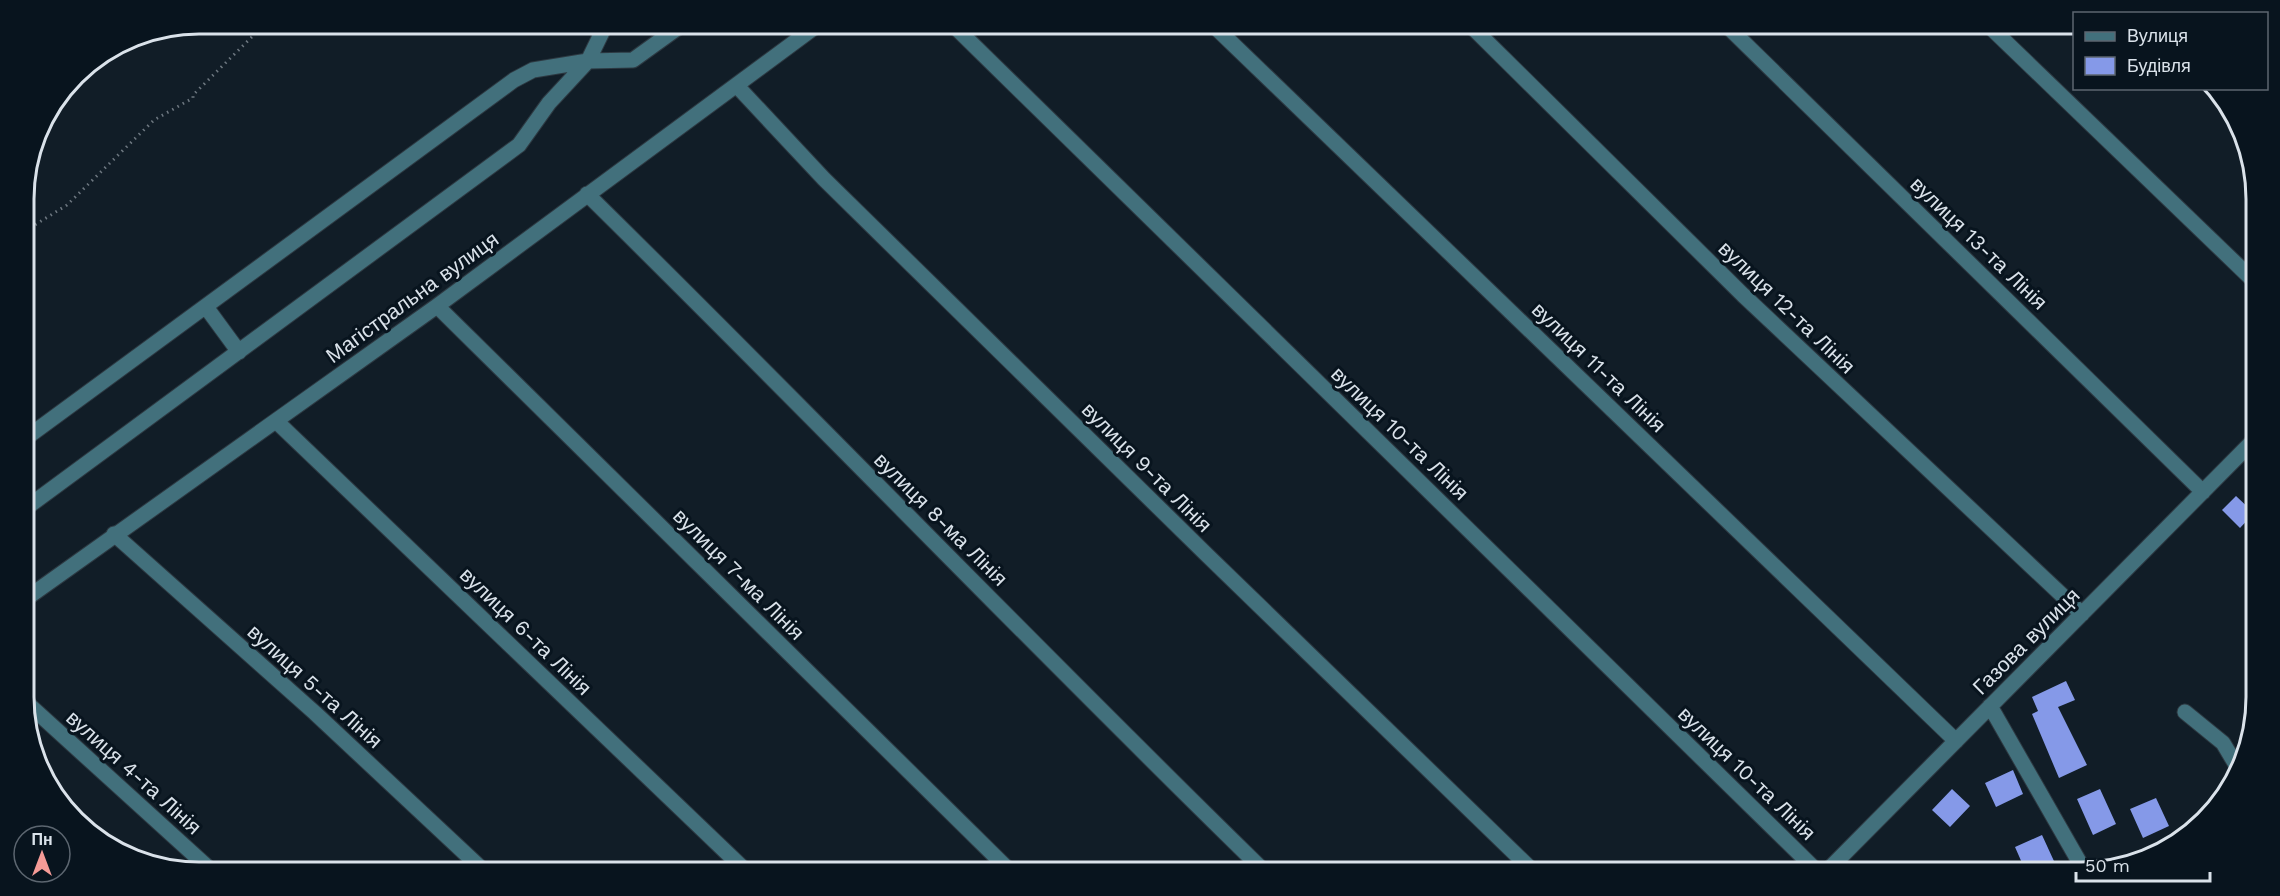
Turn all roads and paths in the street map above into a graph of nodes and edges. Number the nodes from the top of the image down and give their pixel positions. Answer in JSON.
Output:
{"nodes":[{"id":1,"x":1223,"y":34,"type":"edge"},
{"id":2,"x":1479,"y":34,"type":"edge"},
{"id":3,"x":1735,"y":34,"type":"edge"},
{"id":4,"x":1997,"y":34,"type":"edge"},
{"id":5,"x":254,"y":35,"type":"edge"},
{"id":6,"x":601,"y":35,"type":"edge"},
{"id":7,"x":668,"y":35,"type":"edge"},
{"id":8,"x":805,"y":35,"type":"edge"},
{"id":9,"x":963,"y":35,"type":"edge"},
{"id":10,"x":588,"y":61,"type":"junction"},
{"id":11,"x":737,"y":86,"type":"junction"},
{"id":12,"x":587,"y":194,"type":"junction"},
{"id":13,"x":35,"y":225,"type":"edge"},
{"id":14,"x":2246,"y":273,"type":"edge"},
{"id":15,"x":437,"y":306,"type":"junction"},
{"id":16,"x":206,"y":307,"type":"junction"},
{"id":17,"x":239,"y":352,"type":"junction"},
{"id":18,"x":276,"y":421,"type":"junction"},
{"id":19,"x":35,"y":432,"type":"edge"},
{"id":20,"x":2246,"y":448,"type":"edge"},
{"id":21,"x":2203,"y":492,"type":"junction"},
{"id":22,"x":34,"y":502,"type":"edge"},
{"id":23,"x":114,"y":534,"type":"junction"},
{"id":24,"x":34,"y":593,"type":"edge"},
{"id":25,"x":2082,"y":614,"type":"junction"},
{"id":26,"x":1990,"y":706,"type":"junction"},
{"id":27,"x":35,"y":711,"type":"edge"},
{"id":28,"x":2185,"y":712,"type":"dead end"},
{"id":29,"x":1956,"y":741,"type":"junction"},
{"id":30,"x":2233,"y":759,"type":"edge"},
{"id":31,"x":1254,"y":861,"type":"edge"},
{"id":32,"x":1523,"y":861,"type":"edge"},
{"id":33,"x":1807,"y":861,"type":"edge"},
{"id":34,"x":1837,"y":861,"type":"edge"},
{"id":35,"x":2079,"y":861,"type":"edge"},
{"id":36,"x":202,"y":862,"type":"edge"},
{"id":37,"x":474,"y":862,"type":"edge"},
{"id":38,"x":736,"y":862,"type":"edge"},
{"id":39,"x":1000,"y":862,"type":"edge"}],
"edges":[{"from":1,"to":29,"type":"street","name":"вулиця 11-та Лінія"},
{"from":2,"to":25,"type":"street","name":"вулиця 12-та Лінія"},
{"from":3,"to":21,"type":"street","name":"вулиця 13-та Лінія"},
{"from":4,"to":14,"type":"street"},
{"from":5,"to":13,"type":"path"},
{"from":6,"to":10,"type":"street"},
{"from":7,"to":10,"type":"street"},
{"from":8,"to":11,"type":"street","name":"Магістральна вулиця"},
{"from":9,"to":33,"type":"street","name":"вулиця 10-та Лінія"},
{"from":10,"to":16,"type":"street"},
{"from":10,"to":17,"type":"street"},
{"from":11,"to":12,"type":"street","name":"Магістральна вулиця"},
{"from":11,"to":32,"type":"street","name":"вулиця 9-та Лінія"},
{"from":12,"to":15,"type":"street","name":"Магістральна вулиця"},
{"from":12,"to":31,"type":"street","name":"вулиця 8-ма Лінія"},
{"from":15,"to":18,"type":"street","name":"Магістральна вулиця"},
{"from":15,"to":39,"type":"street","name":"вулиця 7-ма Лінія"},
{"from":16,"to":17,"type":"street"},
{"from":16,"to":19,"type":"street"},
{"from":17,"to":22,"type":"street"},
{"from":18,"to":23,"type":"street","name":"Магістральна вулиця"},
{"from":18,"to":38,"type":"street","name":"вулиця 6-та Лінія"},
{"from":20,"to":21,"type":"street","name":"Газова вулиця"},
{"from":21,"to":25,"type":"street","name":"Газова вулиця"},
{"from":23,"to":24,"type":"street","name":"Магістральна вулиця"},
{"from":23,"to":37,"type":"street","name":"вулиця 5-та Лінія"},
{"from":25,"to":26,"type":"street","name":"Газова вулиця"},
{"from":26,"to":29,"type":"street","name":"Газова вулиця"},
{"from":26,"to":35,"type":"street"},
{"from":27,"to":36,"type":"street","name":"вулиця 4-та Лінія"},
{"from":28,"to":30,"type":"street"},
{"from":29,"to":34,"type":"street","name":"Газова вулиця"}]}
